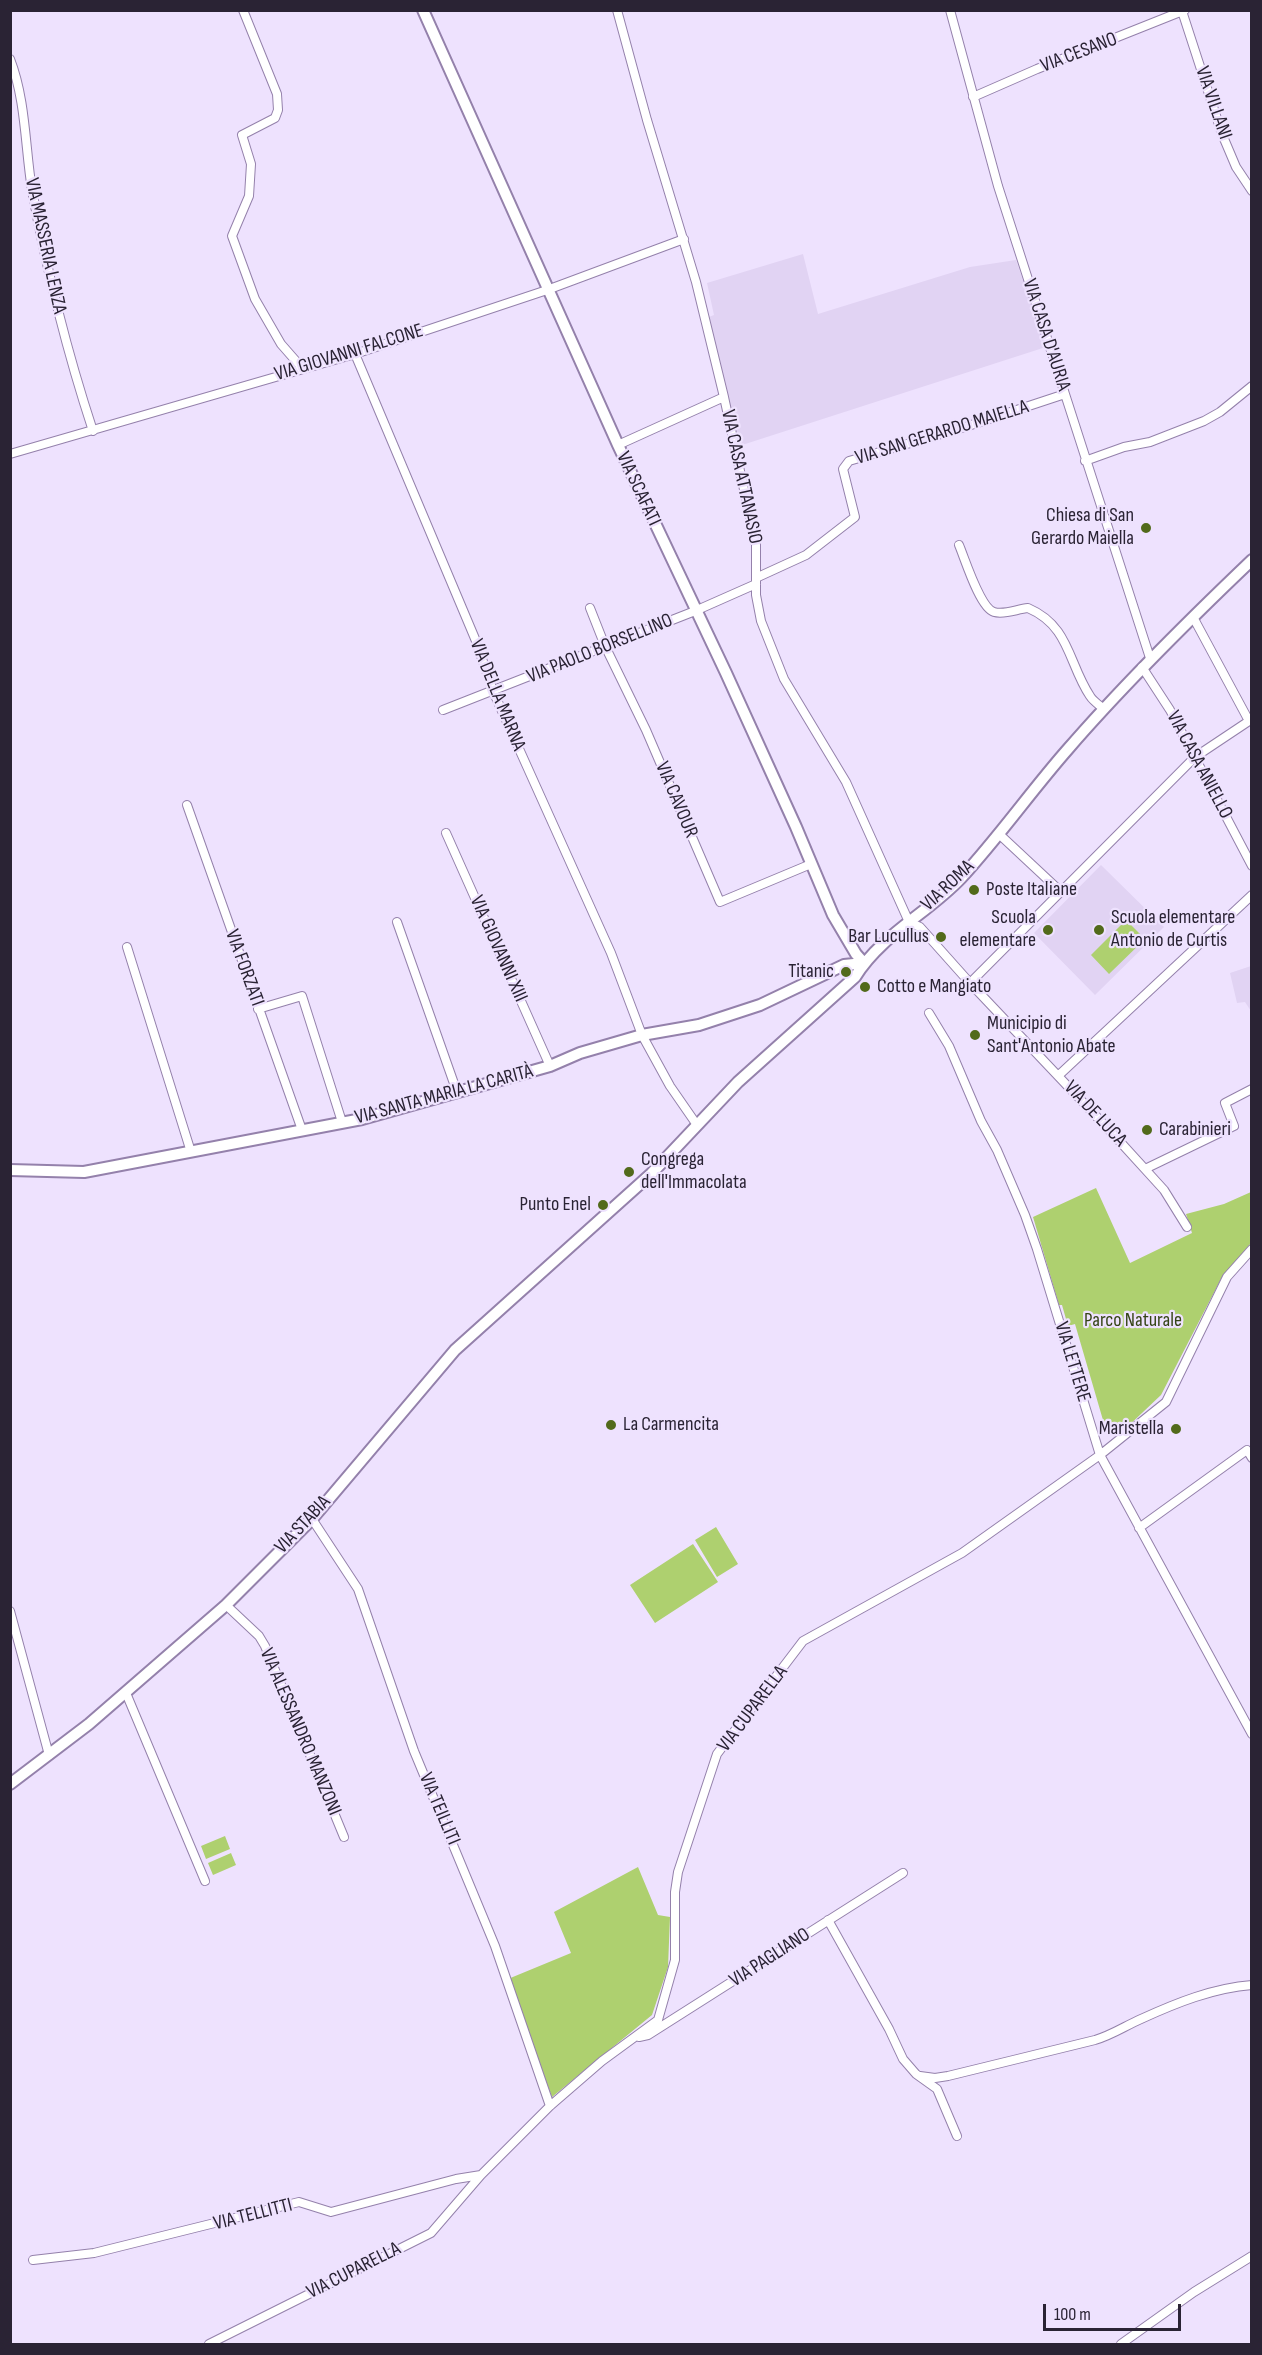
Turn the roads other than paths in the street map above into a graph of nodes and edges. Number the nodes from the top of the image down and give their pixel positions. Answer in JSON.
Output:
{"nodes":[{"id":1,"x":243,"y":10,"type":"edge"},
{"id":2,"x":423,"y":10,"type":"edge"},
{"id":3,"x":617,"y":10,"type":"edge"},
{"id":4,"x":950,"y":10,"type":"edge"},
{"id":5,"x":1183,"y":11,"type":"edge"},
{"id":6,"x":10,"y":59,"type":"edge"},
{"id":7,"x":973,"y":97,"type":"junction"},
{"id":8,"x":1249,"y":181,"type":"edge"},
{"id":9,"x":1251,"y":192,"type":"edge"},
{"id":10,"x":684,"y":239,"type":"junction"},
{"id":11,"x":547,"y":290,"type":"junction"},
{"id":12,"x":355,"y":354,"type":"junction"},
{"id":13,"x":302,"y":369,"type":"junction"},
{"id":14,"x":1251,"y":386,"type":"edge"},
{"id":15,"x":1065,"y":394,"type":"junction"},
{"id":16,"x":724,"y":397,"type":"junction"},
{"id":17,"x":93,"y":431,"type":"junction"},
{"id":18,"x":618,"y":445,"type":"junction"},
{"id":19,"x":10,"y":454,"type":"edge"},
{"id":20,"x":1085,"y":461,"type":"junction"},
{"id":21,"x":959,"y":545,"type":"dead end"},
{"id":22,"x":1251,"y":560,"type":"edge"},
{"id":23,"x":757,"y":581,"type":"junction"},
{"id":24,"x":590,"y":608,"type":"dead end"},
{"id":25,"x":695,"y":611,"type":"junction"},
{"id":26,"x":1192,"y":617,"type":"junction"},
{"id":27,"x":605,"y":646,"type":"junction"},
{"id":28,"x":1146,"y":662,"type":"junction"},
{"id":29,"x":493,"y":691,"type":"junction"},
{"id":30,"x":1104,"y":709,"type":"junction"},
{"id":31,"x":443,"y":710,"type":"dead end"},
{"id":32,"x":1250,"y":720,"type":"edge"},
{"id":33,"x":1195,"y":757,"type":"junction"},
{"id":34,"x":187,"y":805,"type":"dead end"},
{"id":35,"x":446,"y":833,"type":"dead end"},
{"id":36,"x":999,"y":834,"type":"junction"},
{"id":37,"x":811,"y":864,"type":"junction"},
{"id":38,"x":1251,"y":866,"type":"edge"},
{"id":39,"x":1060,"y":891,"type":"junction"},
{"id":40,"x":1251,"y":895,"type":"edge"},
{"id":41,"x":909,"y":921,"type":"junction"},
{"id":42,"x":397,"y":922,"type":"dead end"},
{"id":43,"x":127,"y":947,"type":"dead end"},
{"id":44,"x":864,"y":963,"type":"junction"},
{"id":45,"x":970,"y":983,"type":"junction"},
{"id":46,"x":258,"y":1010,"type":"junction"},
{"id":47,"x":929,"y":1013,"type":"dead end"},
{"id":48,"x":642,"y":1035,"type":"junction"},
{"id":49,"x":550,"y":1065,"type":"junction"},
{"id":50,"x":1059,"y":1075,"type":"junction"},
{"id":51,"x":1251,"y":1089,"type":"edge"},
{"id":52,"x":457,"y":1092,"type":"junction"},
{"id":53,"x":342,"y":1122,"type":"junction"},
{"id":54,"x":697,"y":1125,"type":"junction"},
{"id":55,"x":302,"y":1130,"type":"junction"},
{"id":56,"x":191,"y":1152,"type":"junction"},
{"id":57,"x":1145,"y":1169,"type":"junction"},
{"id":58,"x":10,"y":1170,"type":"edge"},
{"id":59,"x":1187,"y":1227,"type":"dead end"},
{"id":60,"x":574,"y":1244,"type":"joint"},
{"id":61,"x":1251,"y":1248,"type":"edge"},
{"id":62,"x":1100,"y":1455,"type":"junction"},
{"id":63,"x":1251,"y":1458,"type":"edge"},
{"id":64,"x":312,"y":1519,"type":"junction"},
{"id":65,"x":1139,"y":1527,"type":"junction"},
{"id":66,"x":226,"y":1605,"type":"junction"},
{"id":67,"x":10,"y":1611,"type":"edge"},
{"id":68,"x":126,"y":1693,"type":"junction"},
{"id":69,"x":1251,"y":1734,"type":"edge"},
{"id":70,"x":49,"y":1755,"type":"junction"},
{"id":71,"x":10,"y":1784,"type":"edge"},
{"id":72,"x":344,"y":1837,"type":"dead end"},
{"id":73,"x":903,"y":1873,"type":"dead end"},
{"id":74,"x":205,"y":1881,"type":"dead end"},
{"id":75,"x":828,"y":1920,"type":"junction"},
{"id":76,"x":1251,"y":1985,"type":"edge"},
{"id":77,"x":635,"y":2038,"type":"junction"},
{"id":78,"x":920,"y":2076,"type":"junction"},
{"id":79,"x":550,"y":2106,"type":"junction"},
{"id":80,"x":957,"y":2136,"type":"dead end"},
{"id":81,"x":481,"y":2175,"type":"junction"},
{"id":82,"x":1251,"y":2256,"type":"edge"},
{"id":83,"x":33,"y":2260,"type":"dead end"},
{"id":84,"x":209,"y":2344,"type":"edge"},
{"id":85,"x":1121,"y":2344,"type":"edge"}],
"edges":[{"from":1,"to":13,"type":"street"},
{"from":2,"to":11,"type":"street","name":"VIA SCAFATI"},
{"from":3,"to":10,"type":"street","name":"VIA CASA ATTANASIO"},
{"from":4,"to":7,"type":"street","name":"VIA CASA D'AURIA"},
{"from":5,"to":7,"type":"street","name":"VIA CESANO"},
{"from":5,"to":8,"type":"street","name":"VIA VILLANI"},
{"from":6,"to":17,"type":"street","name":"VIA MASSERIA LENZA"},
{"from":7,"to":15,"type":"street","name":"VIA CASA D'AURIA"},
{"from":8,"to":9,"type":"street","name":"VIA VILLANI"},
{"from":10,"to":11,"type":"street","name":"VIA GIOVANNI FALCONE"},
{"from":10,"to":16,"type":"street","name":"VIA CASA ATTANASIO"},
{"from":11,"to":12,"type":"street","name":"VIA GIOVANNI FALCONE"},
{"from":11,"to":18,"type":"street","name":"VIA SCAFATI"},
{"from":12,"to":13,"type":"street","name":"VIA GIOVANNI FALCONE"},
{"from":12,"to":29,"type":"street","name":"VIA DELLA MARNA"},
{"from":13,"to":17,"type":"street","name":"VIA GIOVANNI FALCONE"},
{"from":14,"to":20,"type":"street"},
{"from":15,"to":20,"type":"street","name":"VIA CASA D'AURIA"},
{"from":15,"to":23,"type":"street","name":"VIA SAN GERARDO MAIELLA"},
{"from":16,"to":18,"type":"street"},
{"from":16,"to":23,"type":"street","name":"VIA CASA ATTANASIO"},
{"from":17,"to":19,"type":"street","name":"VIA GIOVANNI FALCONE"},
{"from":18,"to":25,"type":"street","name":"VIA SCAFATI"},
{"from":20,"to":28,"type":"street","name":"VIA CASA D'AURIA"},
{"from":21,"to":30,"type":"street"},
{"from":22,"to":26,"type":"street","name":"VIA ROMA"},
{"from":23,"to":25,"type":"street","name":"VIA PAOLO BORSELLINO"},
{"from":23,"to":41,"type":"street","name":"VIA CASA ATTANASIO"},
{"from":24,"to":27,"type":"street","name":"VIA CAVOUR"},
{"from":25,"to":27,"type":"street","name":"VIA PAOLO BORSELLINO"},
{"from":25,"to":37,"type":"street","name":"VIA SCAFATI"},
{"from":26,"to":28,"type":"street","name":"VIA ROMA"},
{"from":26,"to":32,"type":"street"},
{"from":27,"to":29,"type":"street","name":"VIA PAOLO BORSELLINO"},
{"from":27,"to":37,"type":"street","name":"VIA CAVOUR"},
{"from":28,"to":30,"type":"street","name":"VIA ROMA"},
{"from":28,"to":33,"type":"street","name":"VIA CASA ANIELLO"},
{"from":29,"to":31,"type":"street","name":"VIA PAOLO BORSELLINO"},
{"from":29,"to":48,"type":"street","name":"VIA DELLA MARNA"},
{"from":30,"to":36,"type":"street","name":"VIA ROMA"},
{"from":32,"to":33,"type":"street"},
{"from":33,"to":38,"type":"street","name":"VIA CASA ANIELLO"},
{"from":33,"to":39,"type":"street"},
{"from":34,"to":46,"type":"street","name":"VIA FORZATI"},
{"from":35,"to":49,"type":"street","name":"VIA GIOVANNI XIII"},
{"from":36,"to":39,"type":"street"},
{"from":36,"to":41,"type":"street","name":"VIA ROMA"},
{"from":37,"to":44,"type":"street","name":"VIA SCAFATI"},
{"from":39,"to":45,"type":"street"},
{"from":40,"to":50,"type":"street"},
{"from":41,"to":44,"type":"street","name":"VIA ROMA"},
{"from":41,"to":45,"type":"street","name":"VIA DE LUCA"},
{"from":42,"to":52,"type":"street"},
{"from":43,"to":56,"type":"street"},
{"from":44,"to":48,"type":"street","name":"VIA SANTA MARIA LA CARITÀ"},
{"from":44,"to":54,"type":"street","name":"VIA ROMA"},
{"from":45,"to":50,"type":"street","name":"VIA DE LUCA"},
{"from":46,"to":53,"type":"street"},
{"from":46,"to":55,"type":"street","name":"VIA FORZATI"},
{"from":47,"to":62,"type":"street","name":"VIA LETTERE"},
{"from":48,"to":49,"type":"street","name":"VIA SANTA MARIA LA CARITÀ"},
{"from":48,"to":54,"type":"street","name":"VIA DELLA MARNA"},
{"from":49,"to":52,"type":"street","name":"VIA SANTA MARIA LA CARITÀ"},
{"from":50,"to":57,"type":"street","name":"VIA DE LUCA"},
{"from":51,"to":57,"type":"street"},
{"from":52,"to":53,"type":"street","name":"VIA SANTA MARIA LA CARITÀ"},
{"from":53,"to":55,"type":"street","name":"VIA SANTA MARIA LA CARITÀ"},
{"from":54,"to":60,"type":"street","name":"VIA ROMA"},
{"from":55,"to":56,"type":"street","name":"VIA SANTA MARIA LA CARITÀ"},
{"from":56,"to":58,"type":"street","name":"VIA SANTA MARIA LA CARITÀ"},
{"from":57,"to":59,"type":"street","name":"VIA DE LUCA"},
{"from":60,"to":64,"type":"street","name":"VIA STABIA"},
{"from":61,"to":62,"type":"street","name":"VIA CUPARELLA"},
{"from":62,"to":65,"type":"street","name":"VIA LETTERE"},
{"from":62,"to":77,"type":"street","name":"VIA CUPARELLA"},
{"from":63,"to":65,"type":"street"},
{"from":64,"to":66,"type":"street","name":"VIA STABIA"},
{"from":64,"to":79,"type":"street","name":"VIA TEILLITI"},
{"from":65,"to":69,"type":"street","name":"VIA LETTERE"},
{"from":66,"to":68,"type":"street","name":"VIA STABIA"},
{"from":66,"to":72,"type":"street","name":"VIA ALESSANDRO MANZONI"},
{"from":67,"to":70,"type":"street"},
{"from":68,"to":70,"type":"street","name":"VIA STABIA"},
{"from":68,"to":74,"type":"street"},
{"from":70,"to":71,"type":"street","name":"VIA STABIA"},
{"from":73,"to":75,"type":"street","name":"VIA PAGLIANO"},
{"from":75,"to":77,"type":"street","name":"VIA PAGLIANO"},
{"from":75,"to":78,"type":"street"},
{"from":76,"to":78,"type":"street"},
{"from":77,"to":79,"type":"street","name":"VIA CUPARELLA"},
{"from":78,"to":80,"type":"street"},
{"from":79,"to":81,"type":"street"},
{"from":81,"to":83,"type":"street","name":"VIA TELLITTI"},
{"from":81,"to":84,"type":"street","name":"VIA CUPARELLA"},
{"from":82,"to":85,"type":"street"}]}
